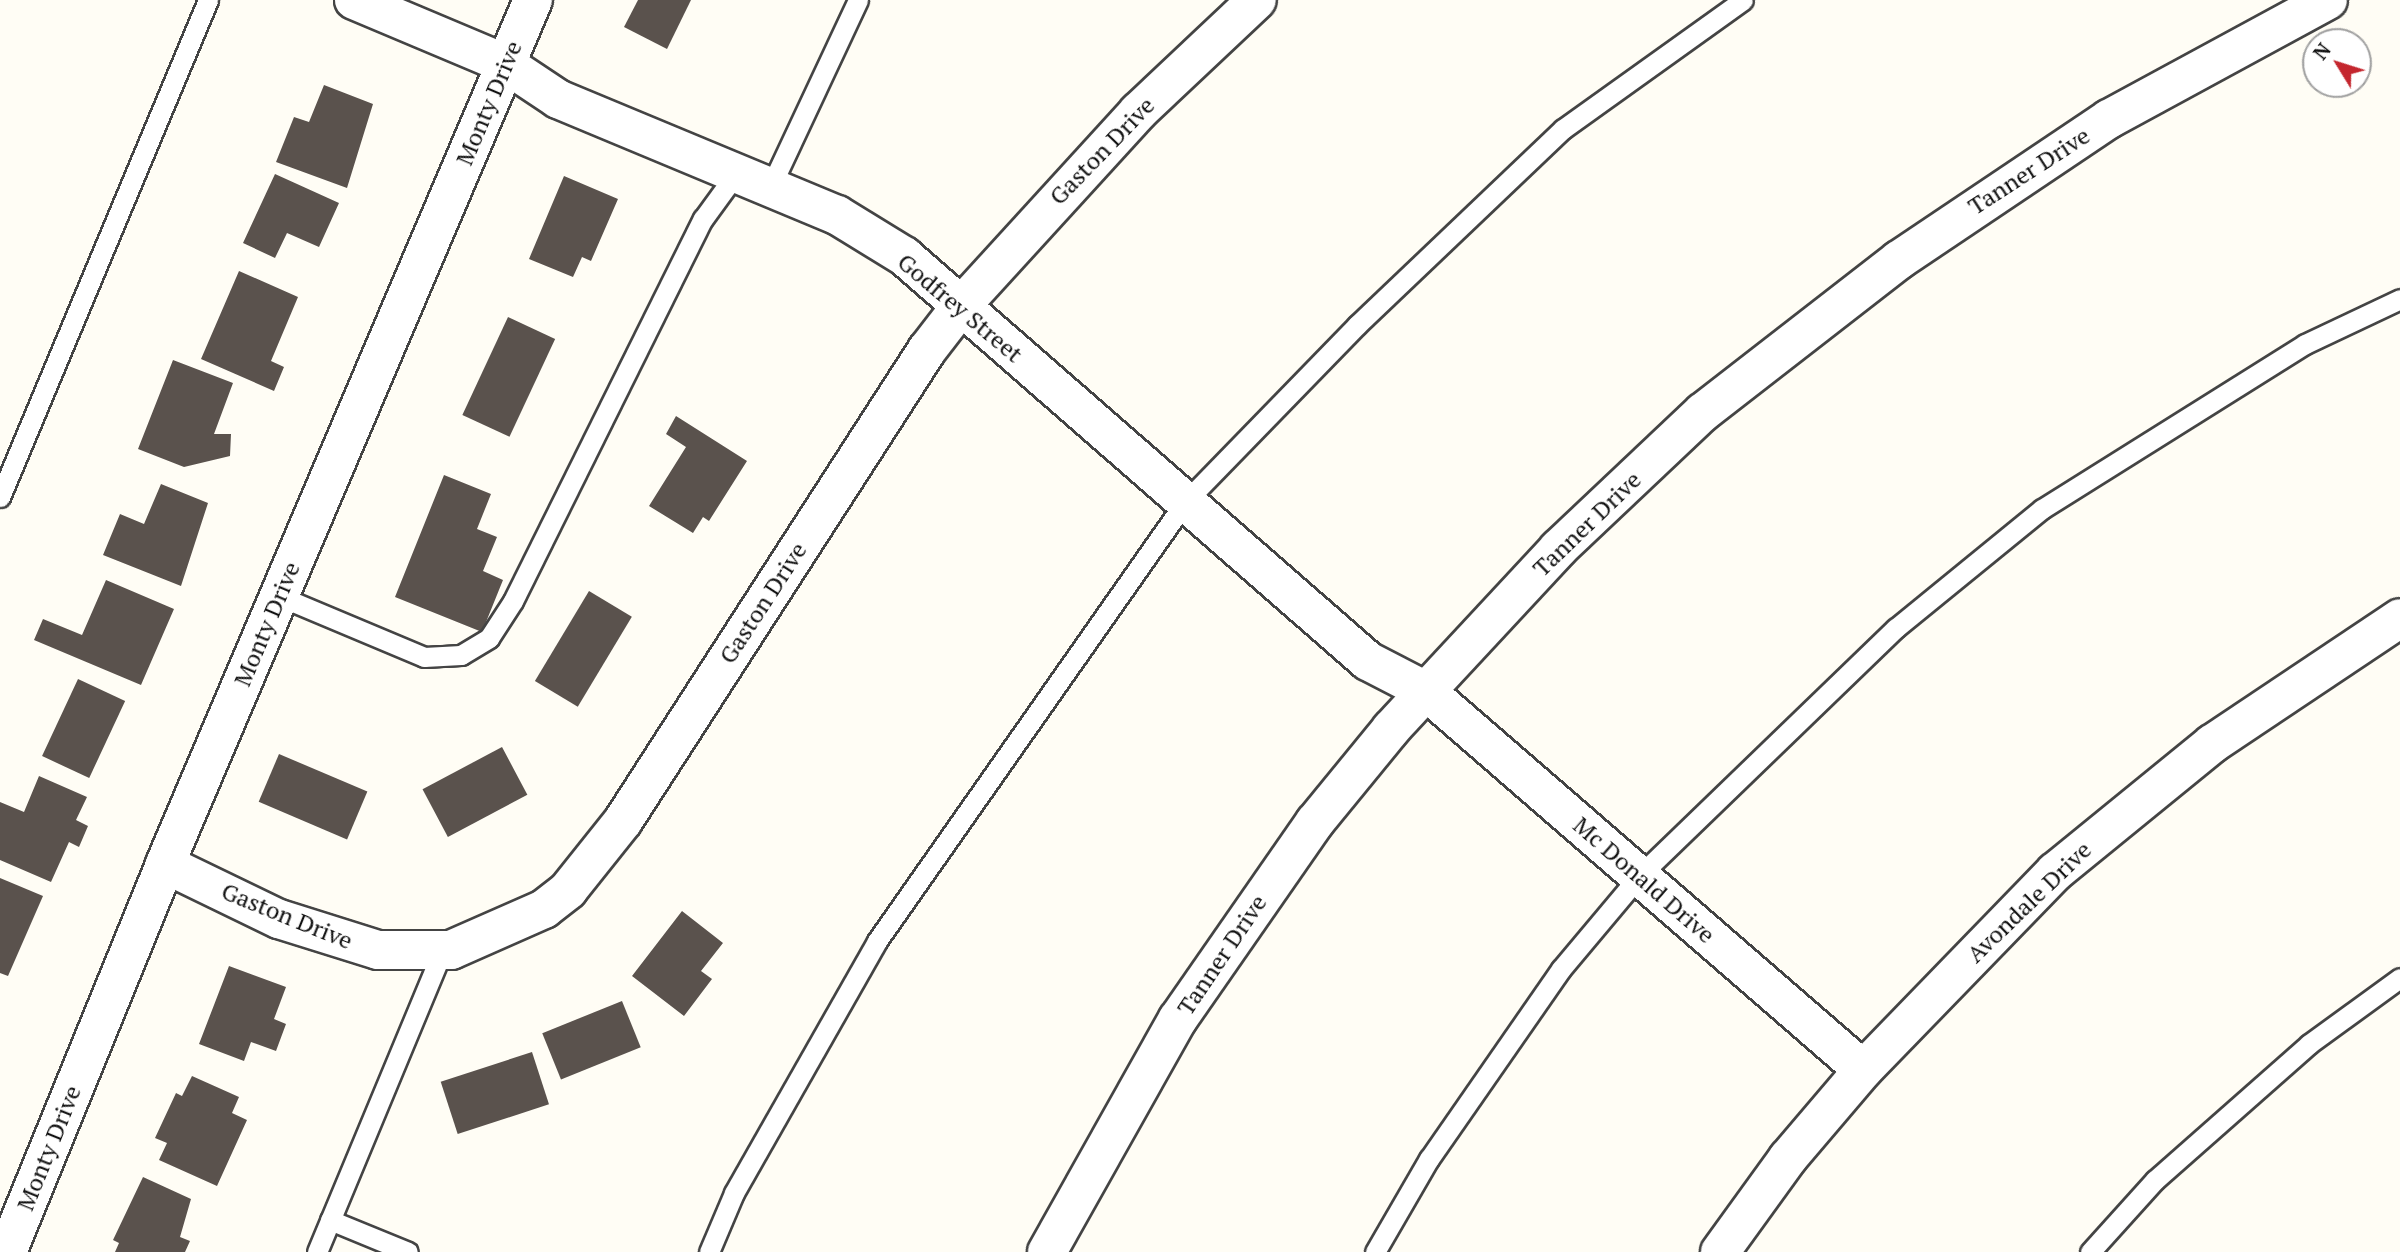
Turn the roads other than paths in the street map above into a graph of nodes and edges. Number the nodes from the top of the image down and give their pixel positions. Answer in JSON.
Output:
{"nodes":[{"id":1,"x":208,"y":0,"type":"edge"},
{"id":2,"x":354,"y":0,"type":"edge"},
{"id":3,"x":533,"y":0,"type":"edge"},
{"id":4,"x":858,"y":0,"type":"edge"},
{"id":5,"x":1257,"y":0,"type":"edge"},
{"id":6,"x":1743,"y":0,"type":"edge"},
{"id":7,"x":2328,"y":0,"type":"edge"},
{"id":8,"x":504,"y":63,"type":"junction"},
{"id":9,"x":734,"y":175,"type":"junction"},
{"id":10,"x":769,"y":190,"type":"junction"},
{"id":11,"x":2400,"y":299,"type":"edge"},
{"id":12,"x":961,"y":306,"type":"junction"},
{"id":13,"x":0,"y":497,"type":"edge"},
{"id":14,"x":1185,"y":502,"type":"junction"},
{"id":15,"x":279,"y":596,"type":"junction"},
{"id":16,"x":2400,"y":618,"type":"edge"},
{"id":17,"x":1426,"y":691,"type":"junction"},
{"id":18,"x":165,"y":864,"type":"junction"},
{"id":19,"x":1639,"y":876,"type":"junction"},
{"id":20,"x":442,"y":951,"type":"junction"},
{"id":21,"x":2400,"y":978,"type":"edge"},
{"id":22,"x":1863,"y":1070,"type":"junction"},
{"id":23,"x":330,"y":1220,"type":"junction"},
{"id":24,"x":7,"y":1252,"type":"edge"},
{"id":25,"x":317,"y":1252,"type":"edge"},
{"id":26,"x":408,"y":1252,"type":"edge"},
{"id":27,"x":709,"y":1252,"type":"edge"},
{"id":28,"x":1047,"y":1252,"type":"edge"},
{"id":29,"x":1375,"y":1252,"type":"edge"},
{"id":30,"x":1720,"y":1252,"type":"edge"},
{"id":31,"x":2090,"y":1252,"type":"edge"}],
"edges":[{"from":1,"to":13,"type":"lane"},
{"from":2,"to":8,"type":"street","name":"Godfrey Street"},
{"from":3,"to":8,"type":"street","name":"Monty Drive"},
{"from":4,"to":10,"type":"lane"},
{"from":5,"to":12,"type":"street","name":"Gaston Drive"},
{"from":6,"to":14,"type":"lane"},
{"from":7,"to":17,"type":"street","name":"Tanner Drive"},
{"from":8,"to":9,"type":"street","name":"Godfrey Street"},
{"from":8,"to":15,"type":"street","name":"Monty Drive"},
{"from":9,"to":10,"type":"street","name":"Godfrey Street"},
{"from":9,"to":15,"type":"lane"},
{"from":10,"to":12,"type":"street","name":"Godfrey Street"},
{"from":11,"to":19,"type":"lane"},
{"from":12,"to":14,"type":"street","name":"Godfrey Street"},
{"from":12,"to":20,"type":"street","name":"Gaston Drive"},
{"from":14,"to":17,"type":"street","name":"Godfrey Street"},
{"from":14,"to":27,"type":"lane"},
{"from":15,"to":18,"type":"street","name":"Monty Drive"},
{"from":16,"to":22,"type":"street","name":"Avondale Drive"},
{"from":17,"to":19,"type":"street","name":"Mc Donald Drive"},
{"from":17,"to":28,"type":"street","name":"Tanner Drive"},
{"from":18,"to":20,"type":"street","name":"Gaston Drive"},
{"from":18,"to":24,"type":"street","name":"Monty Drive"},
{"from":19,"to":22,"type":"street","name":"Mc Donald Drive"},
{"from":19,"to":29,"type":"lane"},
{"from":20,"to":23,"type":"lane"},
{"from":21,"to":31,"type":"lane"},
{"from":22,"to":30,"type":"street","name":"Avondale Drive"},
{"from":23,"to":25,"type":"lane"},
{"from":23,"to":26,"type":"lane"}]}
